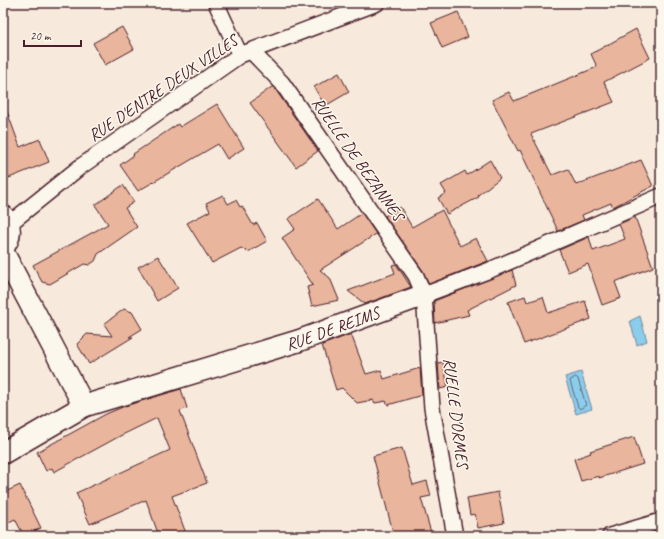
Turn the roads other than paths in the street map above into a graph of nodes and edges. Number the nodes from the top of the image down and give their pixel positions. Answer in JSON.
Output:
{"nodes":[{"id":1,"x":216,"y":3,"type":"edge"},
{"id":2,"x":377,"y":3,"type":"edge"},
{"id":3,"x":246,"y":53,"type":"junction"},
{"id":4,"x":661,"y":196,"type":"edge"},
{"id":5,"x":6,"y":220,"type":"edge"},
{"id":6,"x":3,"y":247,"type":"edge"},
{"id":7,"x":3,"y":252,"type":"edge"},
{"id":8,"x":424,"y":295,"type":"junction"},
{"id":9,"x":84,"y":406,"type":"junction"},
{"id":10,"x":3,"y":453,"type":"edge"},
{"id":11,"x":661,"y":521,"type":"edge"},
{"id":12,"x":455,"y":536,"type":"edge"},
{"id":13,"x":610,"y":536,"type":"edge"}],
"edges":[{"from":1,"to":3,"type":"street","name":"RUELLE DE BEZANNES"},
{"from":2,"to":3,"type":"street","name":"RUE D'ENTRE DEUX VILLES"},
{"from":3,"to":5,"type":"street","name":"RUE D'ENTRE DEUX VILLES"},
{"from":3,"to":8,"type":"street","name":"RUELLE DE BEZANNES"},
{"from":4,"to":8,"type":"street","name":"RUE DE REIMS"},
{"from":5,"to":6,"type":"street"},
{"from":7,"to":9,"type":"street"},
{"from":8,"to":9,"type":"street","name":"RUE DE REIMS"},
{"from":8,"to":12,"type":"street","name":"RUELLE D'ORMES"},
{"from":9,"to":10,"type":"street","name":"RUE DE REIMS"},
{"from":11,"to":13,"type":"street"}]}
